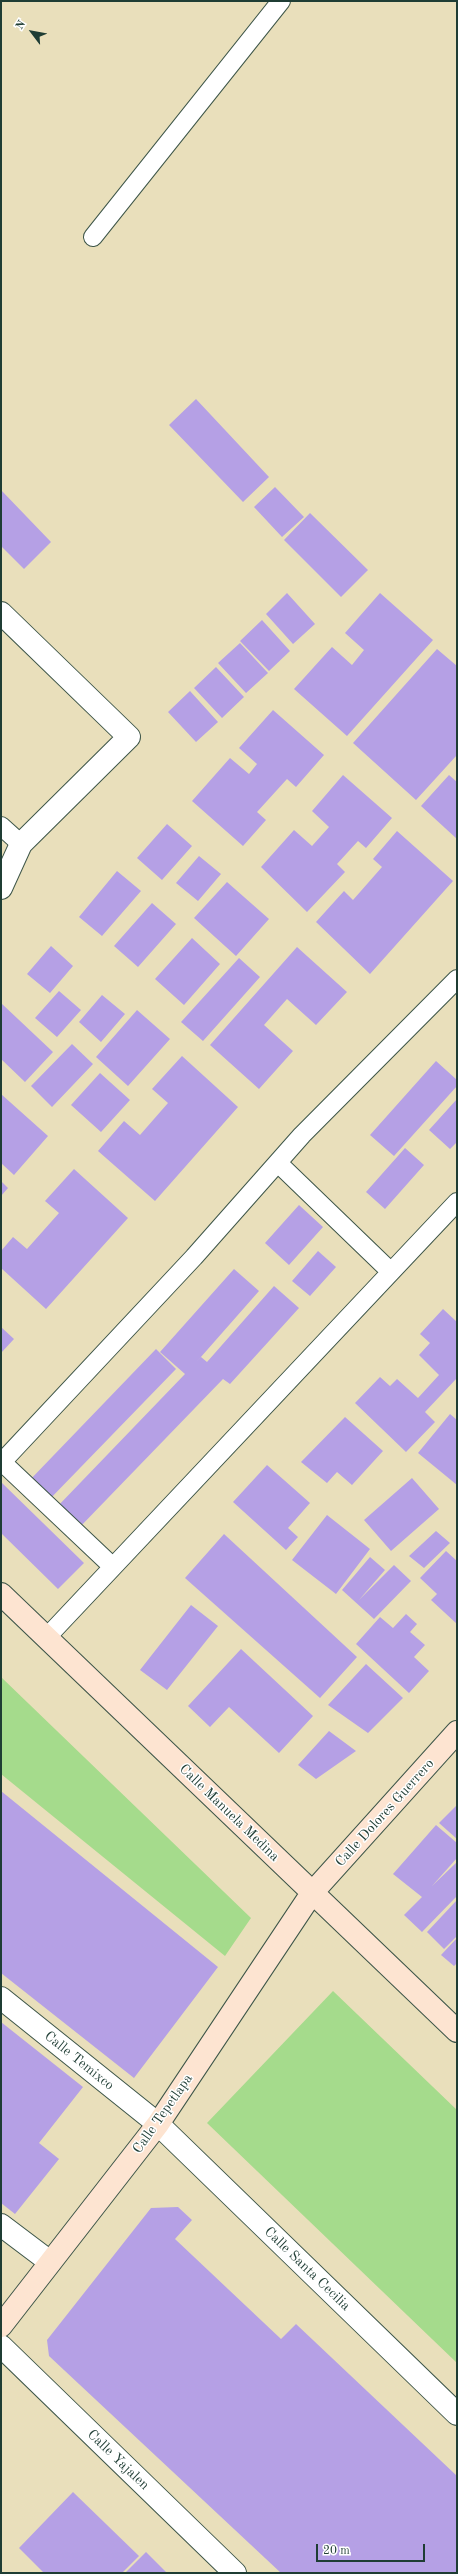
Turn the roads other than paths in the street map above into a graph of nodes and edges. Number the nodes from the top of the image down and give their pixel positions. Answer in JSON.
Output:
{"nodes":[{"id":1,"x":281,"y":1,"type":"edge"},
{"id":2,"x":93,"y":237,"type":"dead end"},
{"id":3,"x":1,"y":613,"type":"edge"},
{"id":4,"x":1,"y":826,"type":"edge"},
{"id":5,"x":21,"y":844,"type":"junction"},
{"id":6,"x":1,"y":888,"type":"edge"},
{"id":7,"x":457,"y":979,"type":"edge"},
{"id":8,"x":278,"y":1163,"type":"junction"},
{"id":9,"x":457,"y":1202,"type":"edge"},
{"id":10,"x":391,"y":1272,"type":"junction"},
{"id":11,"x":113,"y":1567,"type":"junction"},
{"id":12,"x":1,"y":1594,"type":"edge"},
{"id":13,"x":47,"y":1638,"type":"junction"},
{"id":14,"x":457,"y":1732,"type":"edge"},
{"id":15,"x":312,"y":1893,"type":"junction"},
{"id":16,"x":1,"y":1998,"type":"edge"},
{"id":17,"x":457,"y":2031,"type":"edge"},
{"id":18,"x":158,"y":2124,"type":"junction"},
{"id":19,"x":1,"y":2225,"type":"edge"},
{"id":20,"x":50,"y":2262,"type":"junction"},
{"id":21,"x":1,"y":2326,"type":"edge"},
{"id":22,"x":1,"y":2346,"type":"edge"},
{"id":23,"x":457,"y":2414,"type":"edge"},
{"id":24,"x":235,"y":2573,"type":"edge"}],
"edges":[{"from":1,"to":2,"type":"lane"},
{"from":3,"to":5,"type":"street"},
{"from":4,"to":5,"type":"lane"},
{"from":5,"to":6,"type":"street"},
{"from":7,"to":8,"type":"lane"},
{"from":8,"to":10,"type":"lane"},
{"from":8,"to":11,"type":"lane"},
{"from":9,"to":10,"type":"lane"},
{"from":10,"to":11,"type":"lane"},
{"from":11,"to":13,"type":"lane"},
{"from":12,"to":13,"type":"street","name":"Calle Manuela Medina"},
{"from":13,"to":15,"type":"street","name":"Calle Manuela Medina"},
{"from":14,"to":15,"type":"street","name":"Calle Dolores Guerrero"},
{"from":15,"to":17,"type":"street","name":"Calle Manuela Medina"},
{"from":15,"to":18,"type":"street","name":"Calle Tepetlapa"},
{"from":16,"to":18,"type":"street","name":"Calle Temixco"},
{"from":18,"to":20,"type":"street","name":"Calle Tepetlapa"},
{"from":18,"to":23,"type":"street","name":"Calle Santa Cecilia"},
{"from":19,"to":20,"type":"street"},
{"from":20,"to":21,"type":"street","name":"Calle Tepetlapa"},
{"from":22,"to":24,"type":"street","name":"Calle Yajalen"}]}
